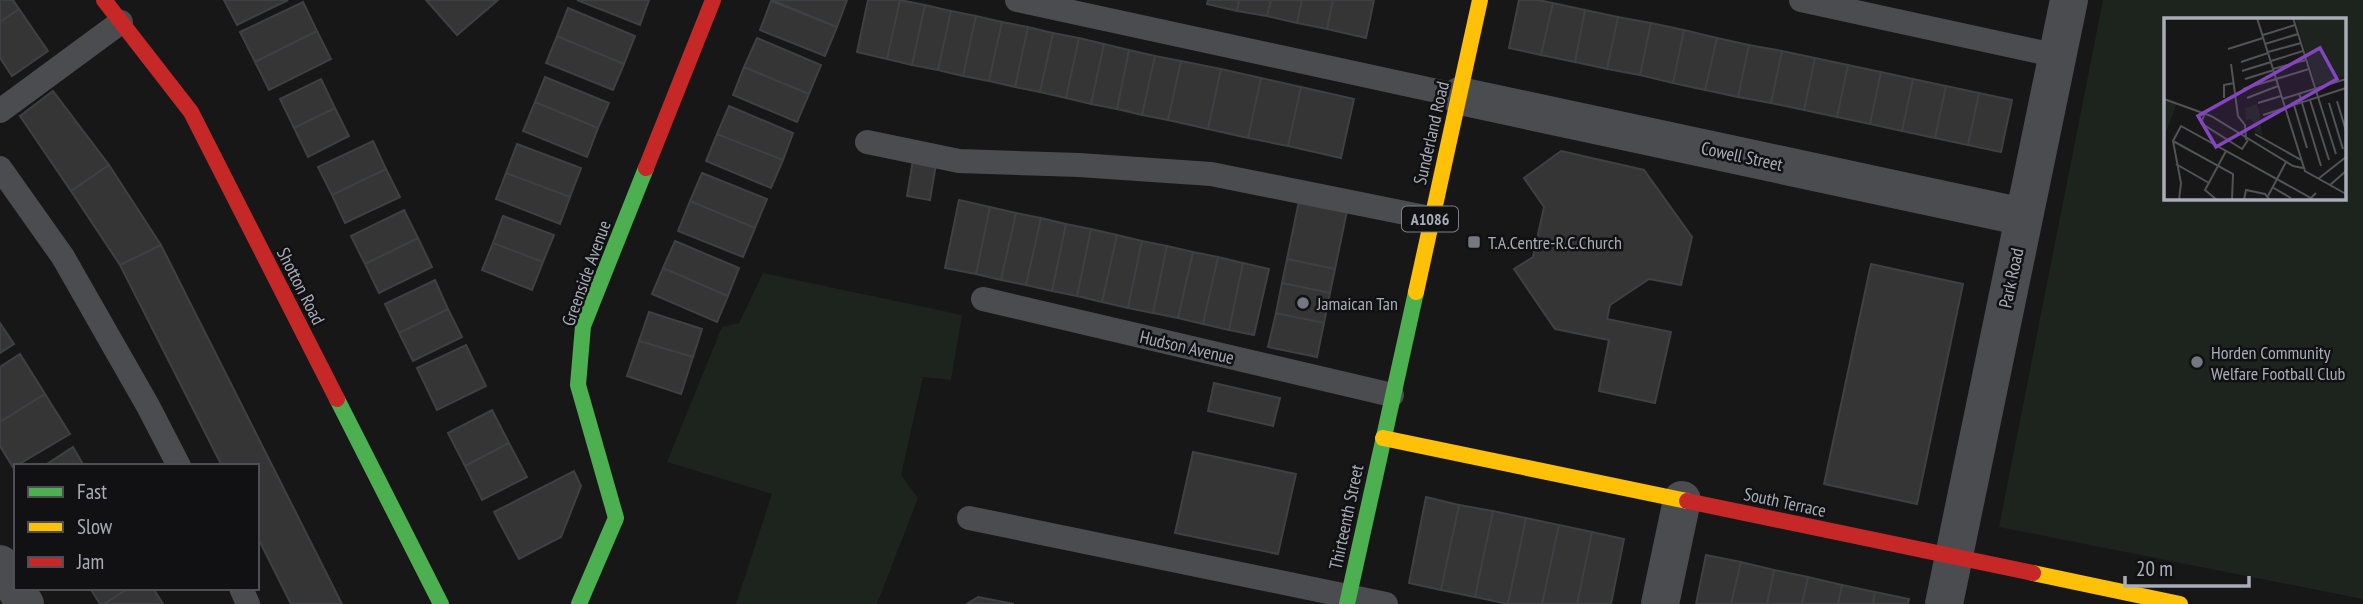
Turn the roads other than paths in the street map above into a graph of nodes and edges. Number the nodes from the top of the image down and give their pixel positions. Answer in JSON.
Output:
{"nodes":[{"id":1,"x":104,"y":0,"type":"edge"},
{"id":2,"x":713,"y":0,"type":"edge"},
{"id":3,"x":1017,"y":0,"type":"edge"},
{"id":4,"x":1480,"y":0,"type":"edge"},
{"id":5,"x":1801,"y":0,"type":"edge"},
{"id":6,"x":2069,"y":0,"type":"edge"},
{"id":7,"x":121,"y":22,"type":"junction"},
{"id":8,"x":2057,"y":56,"type":"junction"},
{"id":9,"x":1460,"y":96,"type":"junction"},
{"id":10,"x":0,"y":111,"type":"edge"},
{"id":11,"x":867,"y":142,"type":"dead end"},
{"id":12,"x":0,"y":168,"type":"edge"},
{"id":13,"x":2024,"y":217,"type":"junction"},
{"id":14,"x":1430,"y":218,"type":"junction"},
{"id":15,"x":983,"y":299,"type":"dead end"},
{"id":16,"x":1392,"y":395,"type":"junction"},
{"id":17,"x":1383,"y":438,"type":"junction"},
{"id":18,"x":178,"y":464,"type":"edge"},
{"id":19,"x":1682,"y":500,"type":"junction"},
{"id":20,"x":969,"y":518,"type":"dead end"},
{"id":21,"x":1953,"y":557,"type":"junction"},
{"id":22,"x":0,"y":564,"type":"edge"},
{"id":23,"x":14,"y":586,"type":"edge"},
{"id":24,"x":1348,"y":600,"type":"edge"},
{"id":25,"x":441,"y":604,"type":"edge"},
{"id":26,"x":579,"y":604,"type":"edge"},
{"id":27,"x":1386,"y":604,"type":"edge"},
{"id":28,"x":1660,"y":604,"type":"edge"},
{"id":29,"x":1944,"y":604,"type":"edge"},
{"id":30,"x":2180,"y":604,"type":"edge"}],
"edges":[{"from":1,"to":7,"type":"street","name":"Shotton Road"},
{"from":2,"to":26,"type":"street","name":"Greenside Avenue"},
{"from":3,"to":9,"type":"lane"},
{"from":4,"to":9,"type":"street","name":"Sunderland Road","number":"A1086"},
{"from":5,"to":8,"type":"lane"},
{"from":6,"to":8,"type":"street","name":"Park Road"},
{"from":7,"to":10,"type":"lane"},
{"from":7,"to":25,"type":"street","name":"Shotton Road"},
{"from":8,"to":13,"type":"street","name":"Park Road"},
{"from":9,"to":13,"type":"street","name":"Cowell Street"},
{"from":9,"to":14,"type":"street","name":"Sunderland Road","number":"A1086"},
{"from":11,"to":14,"type":"lane"},
{"from":12,"to":18,"type":"lane"},
{"from":13,"to":21,"type":"street","name":"Park Road"},
{"from":14,"to":16,"type":"street","name":"Sunderland Road","number":"A1086"},
{"from":15,"to":16,"type":"lane","name":"Hudson Avenue"},
{"from":16,"to":17,"type":"street","name":"Sunderland Road","number":"A1086"},
{"from":17,"to":19,"type":"street","name":"South Terrace"},
{"from":17,"to":24,"type":"street","name":"Thirteenth Street","number":"A1086"},
{"from":19,"to":21,"type":"street","name":"South Terrace"},
{"from":19,"to":28,"type":"street"},
{"from":20,"to":24,"type":"lane"},
{"from":21,"to":29,"type":"street","name":"Park Road"},
{"from":21,"to":30,"type":"street","name":"South Terrace"},
{"from":22,"to":23,"type":"street"},
{"from":24,"to":27,"type":"lane"}]}
